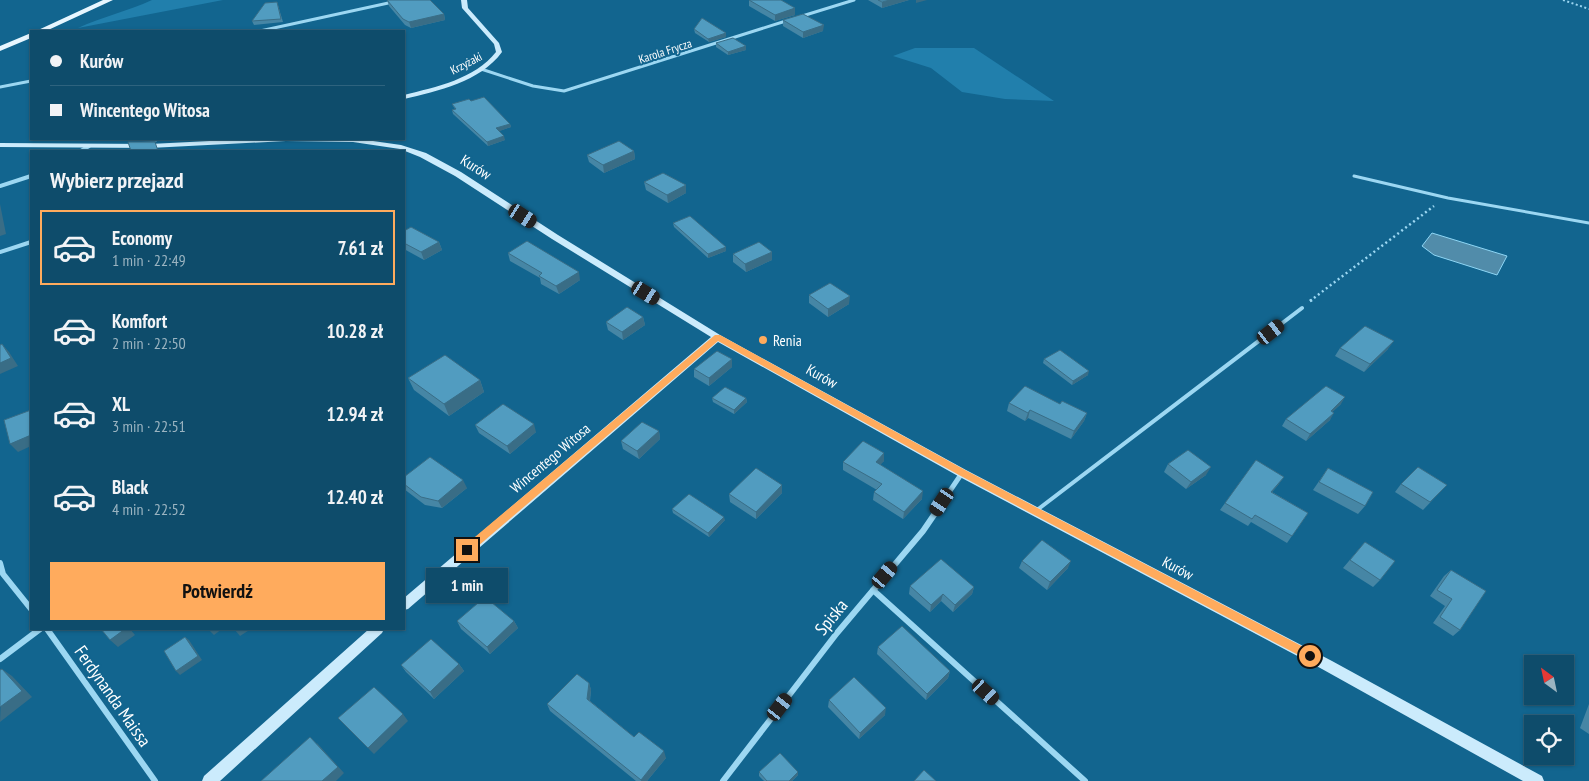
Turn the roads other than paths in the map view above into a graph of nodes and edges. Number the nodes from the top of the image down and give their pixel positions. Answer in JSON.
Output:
{"nodes":[{"id":1,"x":110,"y":0,"type":"edge"},
{"id":2,"x":402,"y":0,"type":"edge"},
{"id":3,"x":464,"y":0,"type":"edge"},
{"id":4,"x":854,"y":0,"type":"edge"},
{"id":5,"x":42,"y":30,"type":"edge"},
{"id":6,"x":265,"y":30,"type":"edge"},
{"id":7,"x":30,"y":35,"type":"edge"},
{"id":8,"x":0,"y":49,"type":"edge"},
{"id":9,"x":481,"y":69,"type":"junction"},
{"id":10,"x":30,"y":80,"type":"edge"},
{"id":11,"x":0,"y":87,"type":"edge"},
{"id":12,"x":405,"y":97,"type":"edge"},
{"id":13,"x":259,"y":140,"type":"edge"},
{"id":14,"x":336,"y":140,"type":"edge"},
{"id":15,"x":0,"y":145,"type":"edge"},
{"id":16,"x":89,"y":146,"type":"junction"},
{"id":17,"x":83,"y":150,"type":"edge"},
{"id":18,"x":30,"y":176,"type":"edge"},
{"id":19,"x":1354,"y":176,"type":"dead end"},
{"id":20,"x":0,"y":186,"type":"edge"},
{"id":21,"x":1589,"y":223,"type":"edge"},
{"id":22,"x":30,"y":242,"type":"edge"},
{"id":23,"x":0,"y":252,"type":"edge"},
{"id":24,"x":1302,"y":308,"type":"road end"},
{"id":25,"x":717,"y":337,"type":"junction"},
{"id":26,"x":962,"y":473,"type":"junction"},
{"id":27,"x":1035,"y":512,"type":"junction"},
{"id":28,"x":0,"y":563,"type":"edge"},
{"id":29,"x":873,"y":590,"type":"junction"},
{"id":30,"x":405,"y":605,"type":"edge"},
{"id":31,"x":30,"y":608,"type":"edge"},
{"id":32,"x":39,"y":630,"type":"edge"},
{"id":33,"x":48,"y":630,"type":"edge"},
{"id":34,"x":377,"y":630,"type":"edge"},
{"id":35,"x":0,"y":659,"type":"edge"},
{"id":36,"x":155,"y":781,"type":"edge"},
{"id":37,"x":209,"y":781,"type":"edge"},
{"id":38,"x":724,"y":781,"type":"edge"},
{"id":39,"x":1085,"y":781,"type":"edge"},
{"id":40,"x":1537,"y":781,"type":"edge"}],
"edges":[{"from":1,"to":5,"type":"main road"},
{"from":2,"to":6,"type":"street"},
{"from":3,"to":9,"type":"street","name":"Krzyżaki"},
{"from":4,"to":9,"type":"street","name":"Karola Frycza"},
{"from":7,"to":8,"type":"main road"},
{"from":9,"to":12,"type":"street","name":"Krzyżaki"},
{"from":10,"to":11,"type":"street"},
{"from":13,"to":16,"type":"street","name":"Kurów"},
{"from":14,"to":25,"type":"street","name":"Kurów"},
{"from":15,"to":16,"type":"street","name":"Kurów"},
{"from":16,"to":17,"type":"street"},
{"from":18,"to":20,"type":"street"},
{"from":19,"to":21,"type":"lane"},
{"from":22,"to":23,"type":"street"},
{"from":24,"to":27,"type":"lane"},
{"from":25,"to":26,"type":"street","name":"Kurów"},
{"from":25,"to":30,"type":"street","name":"Wincentego Witosa"},
{"from":26,"to":27,"type":"street","name":"Kurów"},
{"from":26,"to":29,"type":"street","name":"Spiska"},
{"from":27,"to":40,"type":"street","name":"Kurów"},
{"from":28,"to":31,"type":"street"},
{"from":29,"to":38,"type":"street","name":"Spiska"},
{"from":29,"to":39,"type":"street"},
{"from":32,"to":35,"type":"street"},
{"from":33,"to":36,"type":"street","name":"Ferdynanda Maissa"},
{"from":34,"to":37,"type":"street"}]}
